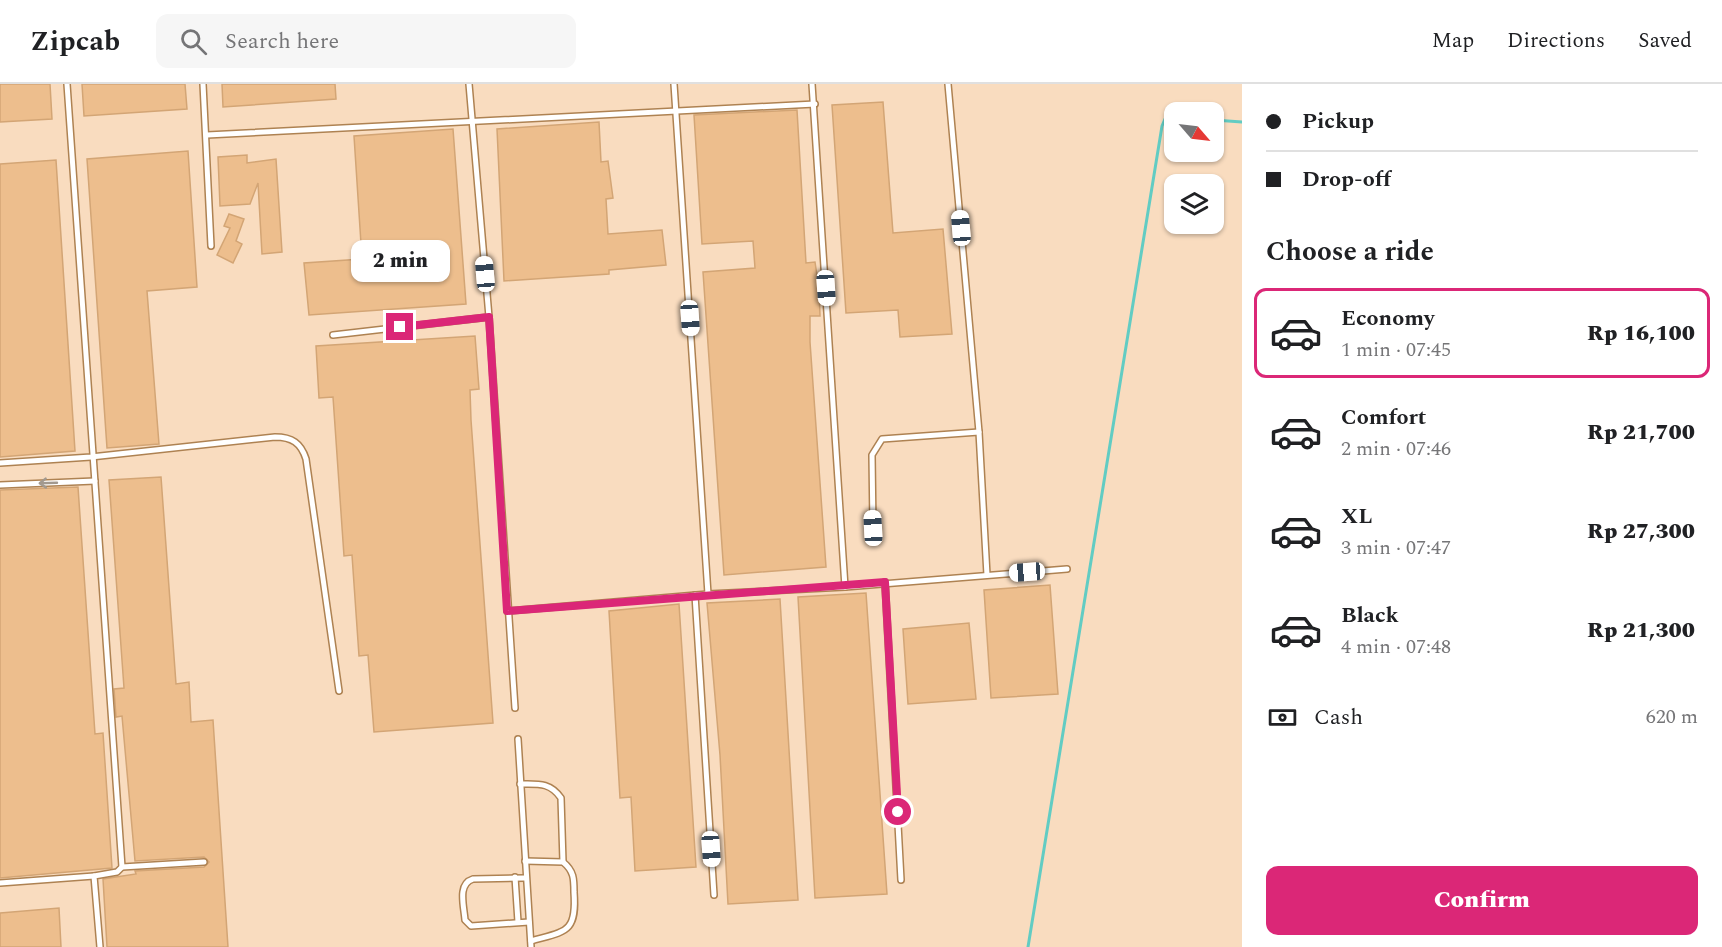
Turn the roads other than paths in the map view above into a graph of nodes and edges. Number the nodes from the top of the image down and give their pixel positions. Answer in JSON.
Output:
{"nodes":[{"id":1,"x":67,"y":84,"type":"edge"},
{"id":2,"x":203,"y":84,"type":"edge"},
{"id":3,"x":469,"y":84,"type":"edge"},
{"id":4,"x":674,"y":84,"type":"edge"},
{"id":5,"x":948,"y":84,"type":"edge"},
{"id":6,"x":812,"y":87,"type":"edge"},
{"id":7,"x":815,"y":104,"type":"junction"},
{"id":8,"x":676,"y":112,"type":"junction"},
{"id":9,"x":471,"y":123,"type":"junction"},
{"id":10,"x":207,"y":135,"type":"junction"},
{"id":11,"x":211,"y":246,"type":"dead end"},
{"id":12,"x":489,"y":317,"type":"junction"},
{"id":13,"x":333,"y":335,"type":"dead end"},
{"id":14,"x":979,"y":432,"type":"junction"},
{"id":15,"x":91,"y":457,"type":"junction"},
{"id":16,"x":0,"y":462,"type":"edge"},
{"id":17,"x":95,"y":481,"type":"junction"},
{"id":18,"x":0,"y":485,"type":"edge"},
{"id":19,"x":873,"y":528,"type":"dead end"},
{"id":20,"x":1067,"y":569,"type":"dead end"},
{"id":21,"x":987,"y":575,"type":"junction"},
{"id":22,"x":885,"y":582,"type":"junction"},
{"id":23,"x":845,"y":587,"type":"junction"},
{"id":24,"x":708,"y":594,"type":"junction"},
{"id":25,"x":695,"y":595,"type":"junction"},
{"id":26,"x":507,"y":611,"type":"junction"},
{"id":27,"x":339,"y":691,"type":"dead end"},
{"id":28,"x":515,"y":708,"type":"dead end"},
{"id":29,"x":518,"y":739,"type":"dead end"},
{"id":30,"x":520,"y":784,"type":"junction"},
{"id":31,"x":525,"y":861,"type":"junction"},
{"id":32,"x":204,"y":862,"type":"dead end"},
{"id":33,"x":563,"y":862,"type":"junction"},
{"id":34,"x":122,"y":867,"type":"junction"},
{"id":35,"x":94,"y":876,"type":"junction"},
{"id":36,"x":515,"y":877,"type":"junction"},
{"id":37,"x":525,"y":878,"type":"junction"},
{"id":38,"x":902,"y":880,"type":"dead end"},
{"id":39,"x":0,"y":883,"type":"edge"},
{"id":40,"x":714,"y":895,"type":"dead end"},
{"id":41,"x":518,"y":922,"type":"junction"},
{"id":42,"x":529,"y":922,"type":"junction"},
{"id":43,"x":531,"y":944,"type":"edge"},
{"id":44,"x":100,"y":947,"type":"edge"}],
"edges":[{"from":1,"to":15,"type":"lane"},
{"from":2,"to":10,"type":"lane"},
{"from":3,"to":9,"type":"lane"},
{"from":4,"to":8,"type":"lane"},
{"from":5,"to":14,"type":"lane"},
{"from":6,"to":7,"type":"lane"},
{"from":7,"to":8,"type":"lane"},
{"from":7,"to":23,"type":"lane"},
{"from":8,"to":9,"type":"lane"},
{"from":8,"to":24,"type":"lane"},
{"from":9,"to":10,"type":"lane"},
{"from":9,"to":12,"type":"lane"},
{"from":10,"to":11,"type":"lane"},
{"from":12,"to":13,"type":"lane"},
{"from":12,"to":26,"type":"lane"},
{"from":14,"to":19,"type":"lane"},
{"from":14,"to":21,"type":"lane"},
{"from":15,"to":16,"type":"lane"},
{"from":15,"to":17,"type":"lane"},
{"from":15,"to":27,"type":"lane"},
{"from":17,"to":18,"type":"lane","one_way":true},
{"from":17,"to":34,"type":"lane"},
{"from":20,"to":21,"type":"lane"},
{"from":21,"to":22,"type":"lane"},
{"from":22,"to":23,"type":"lane"},
{"from":22,"to":38,"type":"lane"},
{"from":23,"to":24,"type":"lane"},
{"from":24,"to":25,"type":"lane"},
{"from":25,"to":26,"type":"lane"},
{"from":25,"to":40,"type":"lane"},
{"from":26,"to":28,"type":"lane"},
{"from":29,"to":30,"type":"lane"},
{"from":30,"to":31,"type":"lane"},
{"from":30,"to":33,"type":"lane"},
{"from":31,"to":33,"type":"lane"},
{"from":31,"to":37,"type":"lane"},
{"from":32,"to":34,"type":"lane"},
{"from":33,"to":43,"type":"lane"},
{"from":34,"to":35,"type":"lane"},
{"from":35,"to":39,"type":"lane"},
{"from":35,"to":44,"type":"lane"},
{"from":36,"to":37,"type":"lane"},
{"from":36,"to":41,"type":"lane"},
{"from":36,"to":41,"type":"lane"},
{"from":37,"to":42,"type":"lane"},
{"from":41,"to":42,"type":"lane"},
{"from":42,"to":43,"type":"lane"}]}
